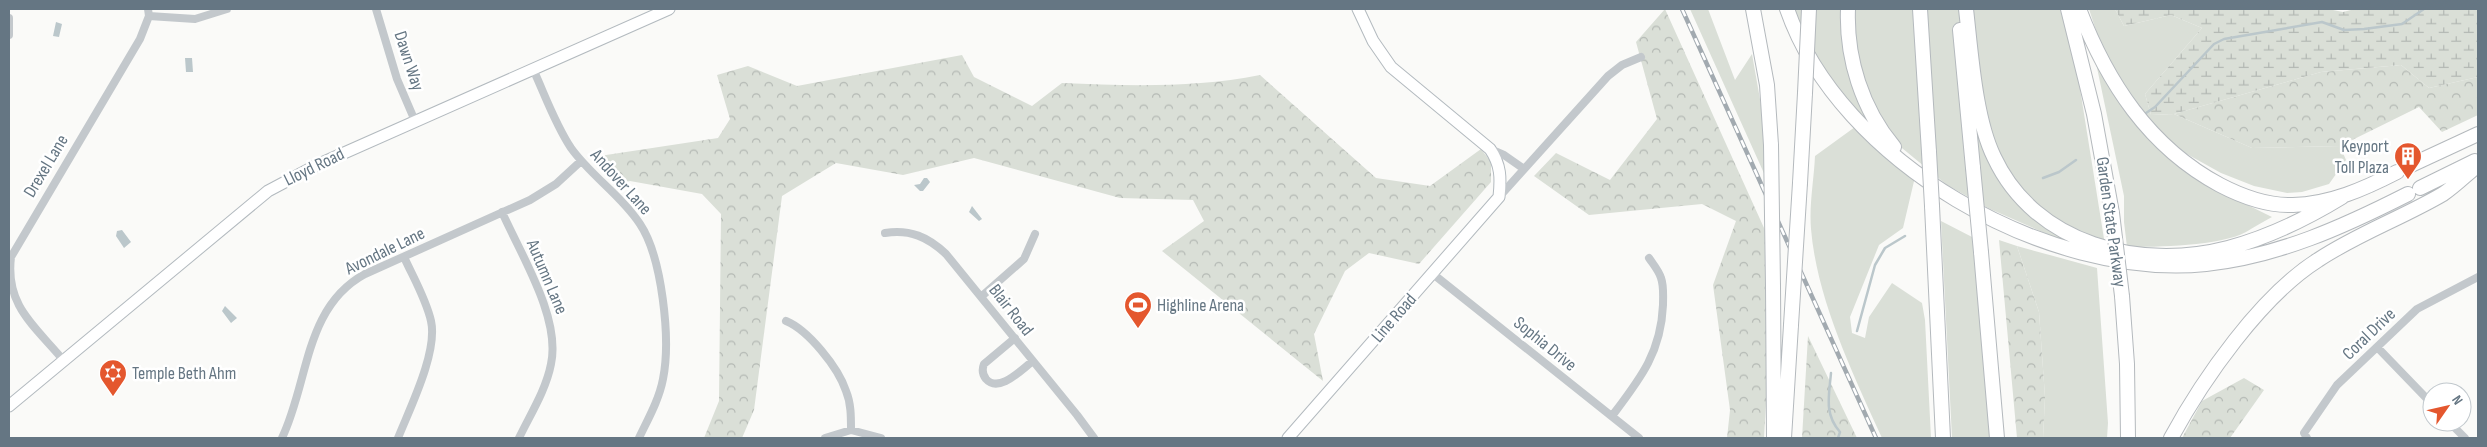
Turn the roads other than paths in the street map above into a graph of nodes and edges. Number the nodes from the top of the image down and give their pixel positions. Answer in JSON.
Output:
{"nodes":[{"id":1,"x":226,"y":9,"type":"edge"},
{"id":2,"x":376,"y":9,"type":"edge"},
{"id":3,"x":670,"y":9,"type":"edge"},
{"id":4,"x":1358,"y":9,"type":"edge"},
{"id":5,"x":1753,"y":9,"type":"edge"},
{"id":6,"x":1787,"y":9,"type":"edge"},
{"id":7,"x":1809,"y":9,"type":"edge"},
{"id":8,"x":1848,"y":9,"type":"edge"},
{"id":9,"x":1920,"y":9,"type":"edge"},
{"id":10,"x":1958,"y":9,"type":"edge"},
{"id":11,"x":1966,"y":9,"type":"edge"},
{"id":12,"x":2068,"y":9,"type":"edge"},
{"id":13,"x":2079,"y":9,"type":"edge"},
{"id":14,"x":149,"y":12,"type":"edge"},
{"id":15,"x":9,"y":18,"type":"edge"},
{"id":16,"x":9,"y":35,"type":"edge"},
{"id":17,"x":1641,"y":56,"type":"dead end"},
{"id":18,"x":533,"y":69,"type":"junction"},
{"id":19,"x":415,"y":121,"type":"junction"},
{"id":20,"x":2478,"y":134,"type":"edge"},
{"id":21,"x":1490,"y":149,"type":"junction"},
{"id":22,"x":2478,"y":160,"type":"edge"},
{"id":23,"x":581,"y":161,"type":"junction"},
{"id":24,"x":1908,"y":165,"type":"junction"},
{"id":25,"x":2478,"y":165,"type":"edge"},
{"id":26,"x":1524,"y":169,"type":"junction"},
{"id":27,"x":1499,"y":197,"type":"junction"},
{"id":28,"x":2342,"y":197,"type":"junction"},
{"id":29,"x":502,"y":212,"type":"junction"},
{"id":30,"x":885,"y":233,"type":"dead end"},
{"id":31,"x":1035,"y":234,"type":"dead end"},
{"id":32,"x":10,"y":256,"type":"edge"},
{"id":33,"x":404,"y":257,"type":"junction"},
{"id":34,"x":1649,"y":258,"type":"dead end"},
{"id":35,"x":1433,"y":274,"type":"junction"},
{"id":36,"x":2478,"y":276,"type":"edge"},
{"id":37,"x":982,"y":296,"type":"junction"},
{"id":38,"x":786,"y":321,"type":"dead end"},
{"id":39,"x":1015,"y":338,"type":"junction"},
{"id":40,"x":2377,"y":347,"type":"junction"},
{"id":41,"x":64,"y":361,"type":"junction"},
{"id":42,"x":1033,"y":361,"type":"junction"},
{"id":43,"x":2422,"y":394,"type":"edge"},
{"id":44,"x":9,"y":406,"type":"edge"},
{"id":45,"x":1612,"y":416,"type":"junction"},
{"id":46,"x":851,"y":430,"type":"junction"},
{"id":47,"x":282,"y":438,"type":"edge"},
{"id":48,"x":398,"y":438,"type":"edge"},
{"id":49,"x":519,"y":438,"type":"edge"},
{"id":50,"x":639,"y":438,"type":"edge"},
{"id":51,"x":825,"y":438,"type":"edge"},
{"id":52,"x":881,"y":438,"type":"edge"},
{"id":53,"x":1094,"y":438,"type":"edge"},
{"id":54,"x":1288,"y":438,"type":"edge"},
{"id":55,"x":1640,"y":438,"type":"edge"},
{"id":56,"x":1774,"y":438,"type":"edge"},
{"id":57,"x":1784,"y":438,"type":"edge"},
{"id":58,"x":1943,"y":438,"type":"edge"},
{"id":59,"x":1997,"y":438,"type":"edge"},
{"id":60,"x":2128,"y":438,"type":"edge"},
{"id":61,"x":2171,"y":438,"type":"edge"},
{"id":62,"x":2307,"y":438,"type":"edge"}],
"edges":[{"from":1,"to":14,"type":"street"},
{"from":2,"to":19,"type":"street","name":"Dawn Way"},
{"from":3,"to":18,"type":"main road","name":"Lloyd Road"},
{"from":4,"to":21,"type":"main road"},
{"from":5,"to":56,"type":"highway","bridge":true},
{"from":6,"to":24,"type":"highway"},
{"from":7,"to":57,"type":"highway","bridge":true},
{"from":8,"to":24,"type":"highway"},
{"from":9,"to":58,"type":"highway","bridge":true},
{"from":10,"to":59,"type":"highway","bridge":true},
{"from":11,"to":28,"type":"highway"},
{"from":12,"to":60,"type":"highway","name":"Garden State Parkway","bridge":true},
{"from":13,"to":28,"type":"highway"},
{"from":14,"to":32,"type":"street","name":"Drexel Lane"},
{"from":15,"to":16,"type":"street"},
{"from":17,"to":26,"type":"street","name":"Line Road"},
{"from":18,"to":19,"type":"main road","name":"Lloyd Road"},
{"from":18,"to":23,"type":"street","name":"Andover Lane"},
{"from":19,"to":41,"type":"main road","name":"Lloyd Road"},
{"from":20,"to":28,"type":"highway"},
{"from":21,"to":26,"type":"street"},
{"from":21,"to":27,"type":"main road"},
{"from":22,"to":24,"type":"highway"},
{"from":23,"to":29,"type":"street","name":"Avondale Lane"},
{"from":23,"to":50,"type":"street","name":"Andover Lane"},
{"from":25,"to":61,"type":"highway"},
{"from":26,"to":27,"type":"street","name":"Line Road"},
{"from":27,"to":35,"type":"main road","name":"Line Road"},
{"from":29,"to":33,"type":"street","name":"Avondale Lane"},
{"from":29,"to":49,"type":"street","name":"Autumn Lane"},
{"from":30,"to":37,"type":"street","name":"Blair Road"},
{"from":31,"to":37,"type":"street"},
{"from":32,"to":41,"type":"street","name":"Drexel Lane"},
{"from":33,"to":47,"type":"street","name":"Avondale Lane"},
{"from":33,"to":48,"type":"street"},
{"from":34,"to":45,"type":"street"},
{"from":35,"to":45,"type":"street","name":"Sophia Drive"},
{"from":35,"to":54,"type":"main road","name":"Line Road"},
{"from":36,"to":40,"type":"street","name":"Coral Drive"},
{"from":37,"to":39,"type":"street","name":"Blair Road"},
{"from":38,"to":46,"type":"street"},
{"from":39,"to":42,"type":"street","name":"Blair Road"},
{"from":39,"to":42,"type":"street"},
{"from":40,"to":43,"type":"street"},
{"from":40,"to":62,"type":"street","name":"Coral Drive"},
{"from":41,"to":44,"type":"main road","name":"Lloyd Road"},
{"from":42,"to":53,"type":"street","name":"Blair Road"},
{"from":45,"to":55,"type":"street","name":"Sophia Drive"},
{"from":46,"to":51,"type":"street"},
{"from":46,"to":52,"type":"street"}]}
